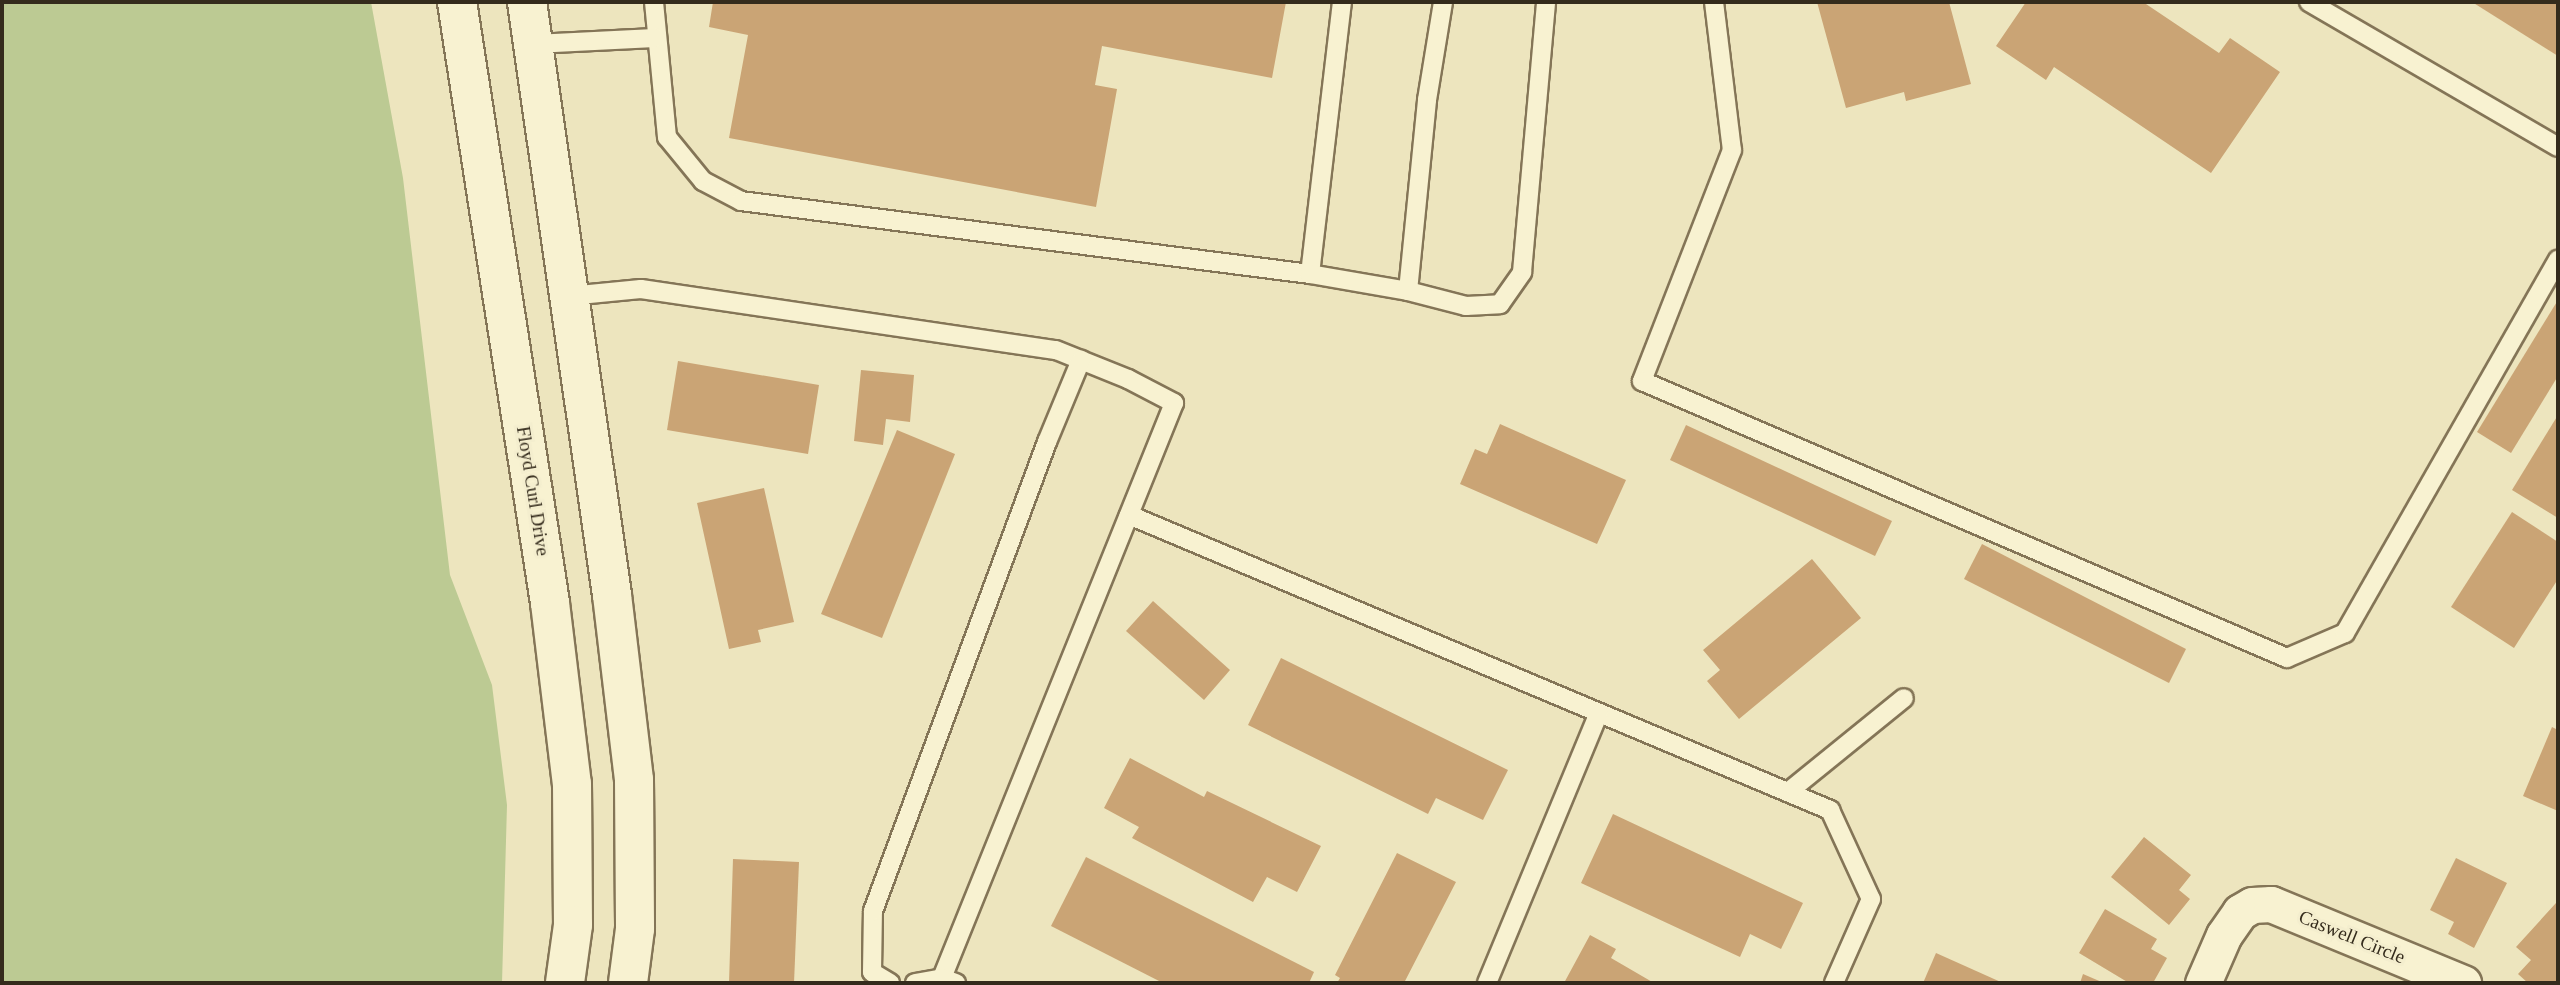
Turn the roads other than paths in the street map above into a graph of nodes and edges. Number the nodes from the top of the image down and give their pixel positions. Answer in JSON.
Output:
{"nodes":[{"id":1,"x":457,"y":2,"type":"edge"},
{"id":2,"x":527,"y":2,"type":"edge"},
{"id":3,"x":654,"y":2,"type":"edge"},
{"id":4,"x":1342,"y":2,"type":"edge"},
{"id":5,"x":1443,"y":2,"type":"edge"},
{"id":6,"x":1546,"y":2,"type":"edge"},
{"id":7,"x":1714,"y":2,"type":"edge"},
{"id":8,"x":2309,"y":2,"type":"edge"},
{"id":9,"x":656,"y":38,"type":"junction"},
{"id":10,"x":533,"y":44,"type":"junction"},
{"id":11,"x":2558,"y":147,"type":"edge"},
{"id":12,"x":2558,"y":260,"type":"edge"},
{"id":13,"x":1310,"y":274,"type":"junction"},
{"id":14,"x":1408,"y":291,"type":"junction"},
{"id":15,"x":569,"y":296,"type":"junction"},
{"id":16,"x":1081,"y":360,"type":"junction"},
{"id":17,"x":1129,"y":514,"type":"junction"},
{"id":18,"x":1904,"y":698,"type":"dead end"},
{"id":19,"x":1598,"y":713,"type":"junction"},
{"id":20,"x":1788,"y":793,"type":"junction"},
{"id":21,"x":949,"y":980,"type":"edge"},
{"id":22,"x":565,"y":983,"type":"edge"},
{"id":23,"x":628,"y":983,"type":"edge"},
{"id":24,"x":890,"y":983,"type":"edge"},
{"id":25,"x":915,"y":983,"type":"edge"},
{"id":26,"x":1487,"y":983,"type":"edge"},
{"id":27,"x":1834,"y":983,"type":"edge"},
{"id":28,"x":2203,"y":983,"type":"edge"},
{"id":29,"x":2463,"y":983,"type":"edge"}],
"edges":[{"from":1,"to":22,"type":"street","name":"Floyd Curl Drive"},
{"from":2,"to":10,"type":"street"},
{"from":3,"to":9,"type":"lane"},
{"from":4,"to":13,"type":"lane"},
{"from":5,"to":14,"type":"lane"},
{"from":6,"to":14,"type":"lane"},
{"from":7,"to":12,"type":"lane"},
{"from":8,"to":11,"type":"lane"},
{"from":9,"to":10,"type":"lane"},
{"from":9,"to":13,"type":"lane"},
{"from":10,"to":15,"type":"street"},
{"from":13,"to":14,"type":"lane"},
{"from":15,"to":16,"type":"lane"},
{"from":15,"to":23,"type":"street"},
{"from":16,"to":17,"type":"lane"},
{"from":16,"to":24,"type":"lane"},
{"from":17,"to":19,"type":"lane"},
{"from":17,"to":21,"type":"lane"},
{"from":18,"to":20,"type":"lane"},
{"from":19,"to":20,"type":"lane"},
{"from":19,"to":26,"type":"lane"},
{"from":20,"to":27,"type":"lane"},
{"from":21,"to":25,"type":"lane"},
{"from":28,"to":29,"type":"street","name":"Caswell Circle"}]}
